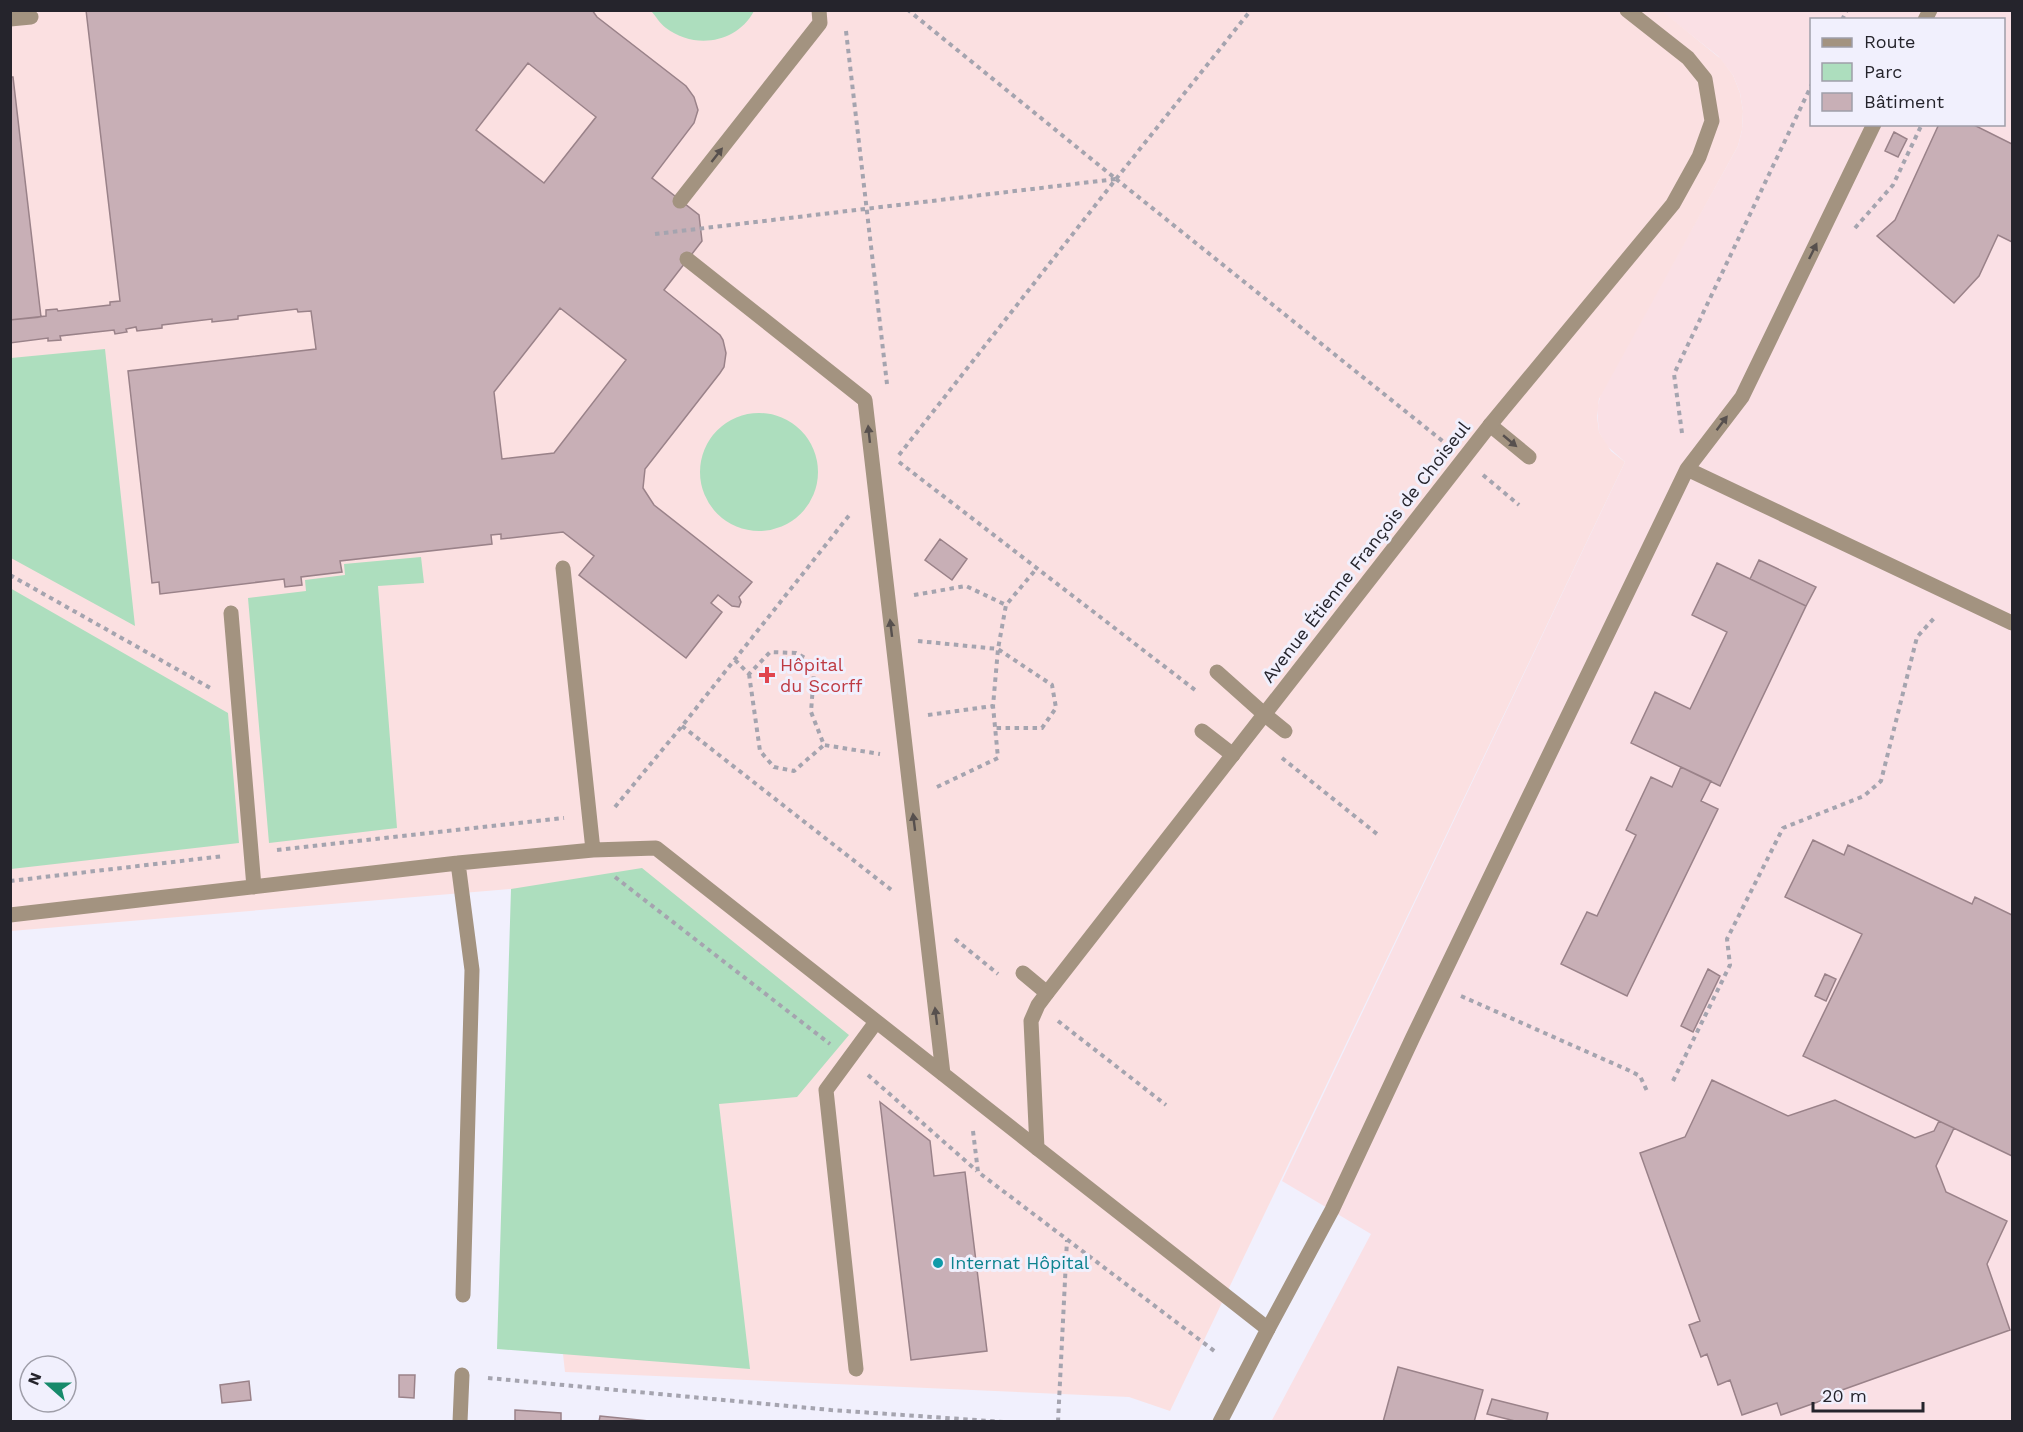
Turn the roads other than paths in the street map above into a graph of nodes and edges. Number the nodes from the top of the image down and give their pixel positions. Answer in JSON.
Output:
{"nodes":[{"id":1,"x":819,"y":10,"type":"edge"},
{"id":2,"x":1627,"y":10,"type":"edge"},
{"id":3,"x":31,"y":17,"type":"dead end"},
{"id":4,"x":10,"y":19,"type":"edge"},
{"id":5,"x":1873,"y":126,"type":"edge"},
{"id":6,"x":680,"y":201,"type":"dead end"},
{"id":7,"x":687,"y":259,"type":"dead end"},
{"id":8,"x":1490,"y":425,"type":"junction"},
{"id":9,"x":1529,"y":457,"type":"dead end"},
{"id":10,"x":1687,"y":469,"type":"junction"},
{"id":11,"x":564,"y":568,"type":"dead end"},
{"id":12,"x":231,"y":613,"type":"dead end"},
{"id":13,"x":2013,"y":623,"type":"edge"},
{"id":14,"x":1217,"y":672,"type":"dead end"},
{"id":15,"x":1264,"y":714,"type":"junction"},
{"id":16,"x":1285,"y":730,"type":"dead end"},
{"id":17,"x":1202,"y":731,"type":"dead end"},
{"id":18,"x":1233,"y":755,"type":"junction"},
{"id":19,"x":592,"y":850,"type":"junction"},
{"id":20,"x":458,"y":862,"type":"junction"},
{"id":21,"x":254,"y":887,"type":"junction"},
{"id":22,"x":10,"y":915,"type":"edge"},
{"id":23,"x":1023,"y":973,"type":"dead end"},
{"id":24,"x":1047,"y":993,"type":"junction"},
{"id":25,"x":876,"y":1022,"type":"junction"},
{"id":26,"x":943,"y":1074,"type":"junction"},
{"id":27,"x":1037,"y":1148,"type":"junction"},
{"id":28,"x":463,"y":1295,"type":"dead end"},
{"id":29,"x":1268,"y":1329,"type":"junction"},
{"id":30,"x":856,"y":1369,"type":"dead end"},
{"id":31,"x":462,"y":1376,"type":"road end"},
{"id":32,"x":460,"y":1422,"type":"edge"},
{"id":33,"x":1220,"y":1422,"type":"edge"}],
"edges":[{"from":6,"to":1,"type":"street","one_way":true},
{"from":2,"to":8,"type":"street","name":"Avenue Étienne François de Choiseul"},
{"from":3,"to":4,"type":"street"},
{"from":10,"to":5,"type":"street","one_way":true},
{"from":26,"to":7,"type":"street","one_way":true},
{"from":8,"to":9,"type":"street","one_way":true},
{"from":8,"to":15,"type":"street","name":"Avenue Étienne François de Choiseul"},
{"from":10,"to":13,"type":"street"},
{"from":10,"to":29,"type":"street"},
{"from":11,"to":19,"type":"street"},
{"from":12,"to":21,"type":"street"},
{"from":14,"to":15,"type":"street"},
{"from":15,"to":16,"type":"street"},
{"from":15,"to":18,"type":"street","name":"Avenue Étienne François de Choiseul"},
{"from":17,"to":18,"type":"street"},
{"from":18,"to":24,"type":"street","name":"Avenue Étienne François de Choiseul"},
{"from":19,"to":20,"type":"street"},
{"from":19,"to":25,"type":"street"},
{"from":20,"to":21,"type":"street"},
{"from":20,"to":28,"type":"street"},
{"from":21,"to":22,"type":"street"},
{"from":23,"to":24,"type":"street"},
{"from":24,"to":27,"type":"street","name":"Avenue Étienne François de Choiseul"},
{"from":25,"to":26,"type":"street"},
{"from":25,"to":30,"type":"street"},
{"from":26,"to":27,"type":"street"},
{"from":27,"to":29,"type":"street"},
{"from":29,"to":33,"type":"street"},
{"from":31,"to":32,"type":"street"}]}
